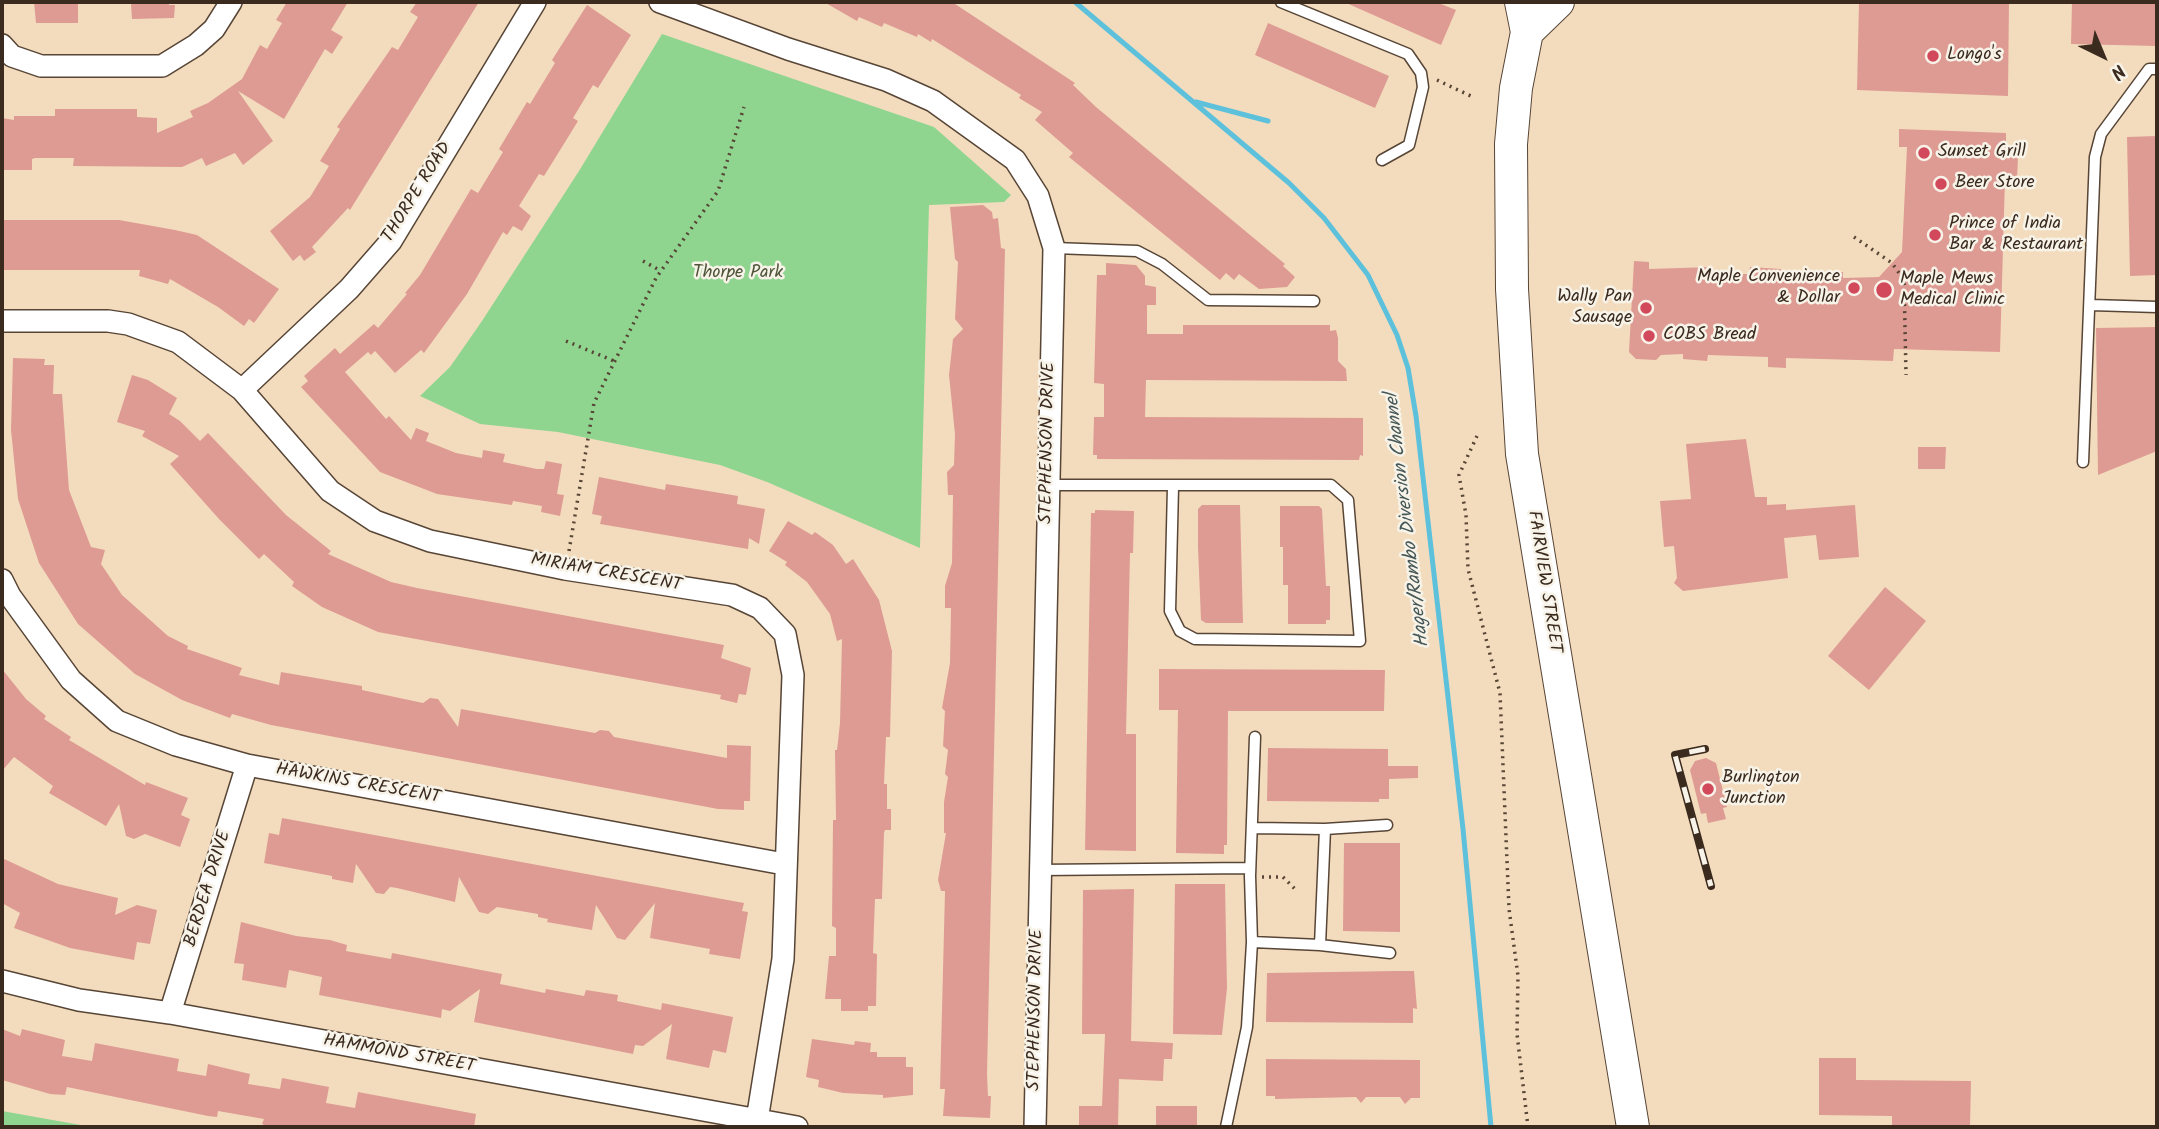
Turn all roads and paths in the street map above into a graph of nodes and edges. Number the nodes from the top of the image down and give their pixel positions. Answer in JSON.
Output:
{"nodes":[{"id":1,"x":231,"y":2,"type":"edge"},
{"id":2,"x":535,"y":2,"type":"edge"},
{"id":3,"x":660,"y":2,"type":"edge"},
{"id":4,"x":1281,"y":2,"type":"edge"},
{"id":5,"x":1558,"y":2,"type":"edge"},
{"id":6,"x":1524,"y":17,"type":"edge"},
{"id":7,"x":2,"y":45,"type":"edge"},
{"id":8,"x":2157,"y":69,"type":"edge"},
{"id":9,"x":1420,"y":73,"type":"junction"},
{"id":10,"x":1473,"y":97,"type":"dead end"},
{"id":11,"x":744,"y":107,"type":"dead end"},
{"id":12,"x":1381,"y":160,"type":"dead end"},
{"id":13,"x":1854,"y":237,"type":"dead end"},
{"id":14,"x":1054,"y":248,"type":"junction"},
{"id":15,"x":643,"y":261,"type":"dead end"},
{"id":16,"x":661,"y":271,"type":"junction"},
{"id":17,"x":1314,"y":301,"type":"dead end"},
{"id":18,"x":2091,"y":305,"type":"junction"},
{"id":19,"x":2157,"y":307,"type":"edge"},
{"id":20,"x":2,"y":321,"type":"edge"},
{"id":21,"x":566,"y":341,"type":"dead end"},
{"id":22,"x":614,"y":361,"type":"junction"},
{"id":23,"x":1906,"y":375,"type":"dead end"},
{"id":24,"x":242,"y":390,"type":"junction"},
{"id":25,"x":1477,"y":436,"type":"dead end"},
{"id":26,"x":2083,"y":462,"type":"dead end"},
{"id":27,"x":1048,"y":485,"type":"junction"},
{"id":28,"x":1173,"y":487,"type":"junction"},
{"id":29,"x":565,"y":569,"type":"junction"},
{"id":30,"x":2,"y":580,"type":"edge"},
{"id":31,"x":1255,"y":737,"type":"dead end"},
{"id":32,"x":247,"y":765,"type":"junction"},
{"id":33,"x":1387,"y":825,"type":"dead end"},
{"id":34,"x":1254,"y":828,"type":"junction"},
{"id":35,"x":1325,"y":829,"type":"junction"},
{"id":36,"x":784,"y":864,"type":"junction"},
{"id":37,"x":1039,"y":870,"type":"junction"},
{"id":38,"x":1250,"y":872,"type":"junction"},
{"id":39,"x":1297,"y":891,"type":"dead end"},
{"id":40,"x":1252,"y":942,"type":"junction"},
{"id":41,"x":1320,"y":945,"type":"junction"},
{"id":42,"x":1390,"y":953,"type":"dead end"},
{"id":43,"x":2,"y":981,"type":"edge"},
{"id":44,"x":170,"y":1013,"type":"junction"},
{"id":45,"x":757,"y":1120,"type":"junction"},
{"id":46,"x":797,"y":1127,"type":"edge"},
{"id":47,"x":1035,"y":1127,"type":"edge"},
{"id":48,"x":1226,"y":1127,"type":"edge"},
{"id":49,"x":1528,"y":1127,"type":"edge"},
{"id":50,"x":1633,"y":1127,"type":"edge"}],
"edges":[{"from":1,"to":7,"type":"street"},
{"from":2,"to":24,"type":"street","name":"THORPE ROAD"},
{"from":3,"to":14,"type":"street","name":"STEPHENSON DRIVE"},
{"from":4,"to":9,"type":"lane"},
{"from":5,"to":6,"type":"main road","name":"FAIRVIEW STREET"},
{"from":6,"to":50,"type":"main road","name":"FAIRVIEW STREET"},
{"from":8,"to":18,"type":"lane"},
{"from":9,"to":10,"type":"path"},
{"from":9,"to":12,"type":"lane"},
{"from":11,"to":16,"type":"path"},
{"from":13,"to":23,"type":"path"},
{"from":14,"to":17,"type":"lane"},
{"from":14,"to":27,"type":"street","name":"STEPHENSON DRIVE"},
{"from":15,"to":16,"type":"path"},
{"from":16,"to":22,"type":"path"},
{"from":18,"to":19,"type":"lane"},
{"from":18,"to":26,"type":"lane"},
{"from":20,"to":24,"type":"street","name":"MIRIAM CRESCENT"},
{"from":21,"to":22,"type":"path"},
{"from":22,"to":29,"type":"path"},
{"from":24,"to":29,"type":"street","name":"MIRIAM CRESCENT"},
{"from":25,"to":49,"type":"path"},
{"from":27,"to":28,"type":"lane"},
{"from":27,"to":37,"type":"street","name":"STEPHENSON DRIVE"},
{"from":28,"to":28,"type":"lane"},
{"from":29,"to":36,"type":"street","name":"MIRIAM CRESCENT"},
{"from":30,"to":32,"type":"street","name":"HAWKINS CRESCENT"},
{"from":31,"to":34,"type":"lane"},
{"from":32,"to":36,"type":"street","name":"HAWKINS CRESCENT"},
{"from":32,"to":44,"type":"street","name":"BERDEA DRIVE"},
{"from":33,"to":35,"type":"lane"},
{"from":34,"to":35,"type":"lane"},
{"from":34,"to":38,"type":"lane"},
{"from":35,"to":41,"type":"lane"},
{"from":36,"to":45,"type":"street","name":"MIRIAM CRESCENT"},
{"from":37,"to":38,"type":"lane"},
{"from":37,"to":47,"type":"street","name":"STEPHENSON DRIVE"},
{"from":38,"to":39,"type":"path"},
{"from":38,"to":40,"type":"lane"},
{"from":40,"to":41,"type":"lane"},
{"from":40,"to":48,"type":"lane"},
{"from":41,"to":42,"type":"lane"},
{"from":43,"to":44,"type":"street","name":"HAMMOND STREET"},
{"from":44,"to":45,"type":"street","name":"HAMMOND STREET"},
{"from":45,"to":46,"type":"street","name":"HAMMOND STREET"}]}
